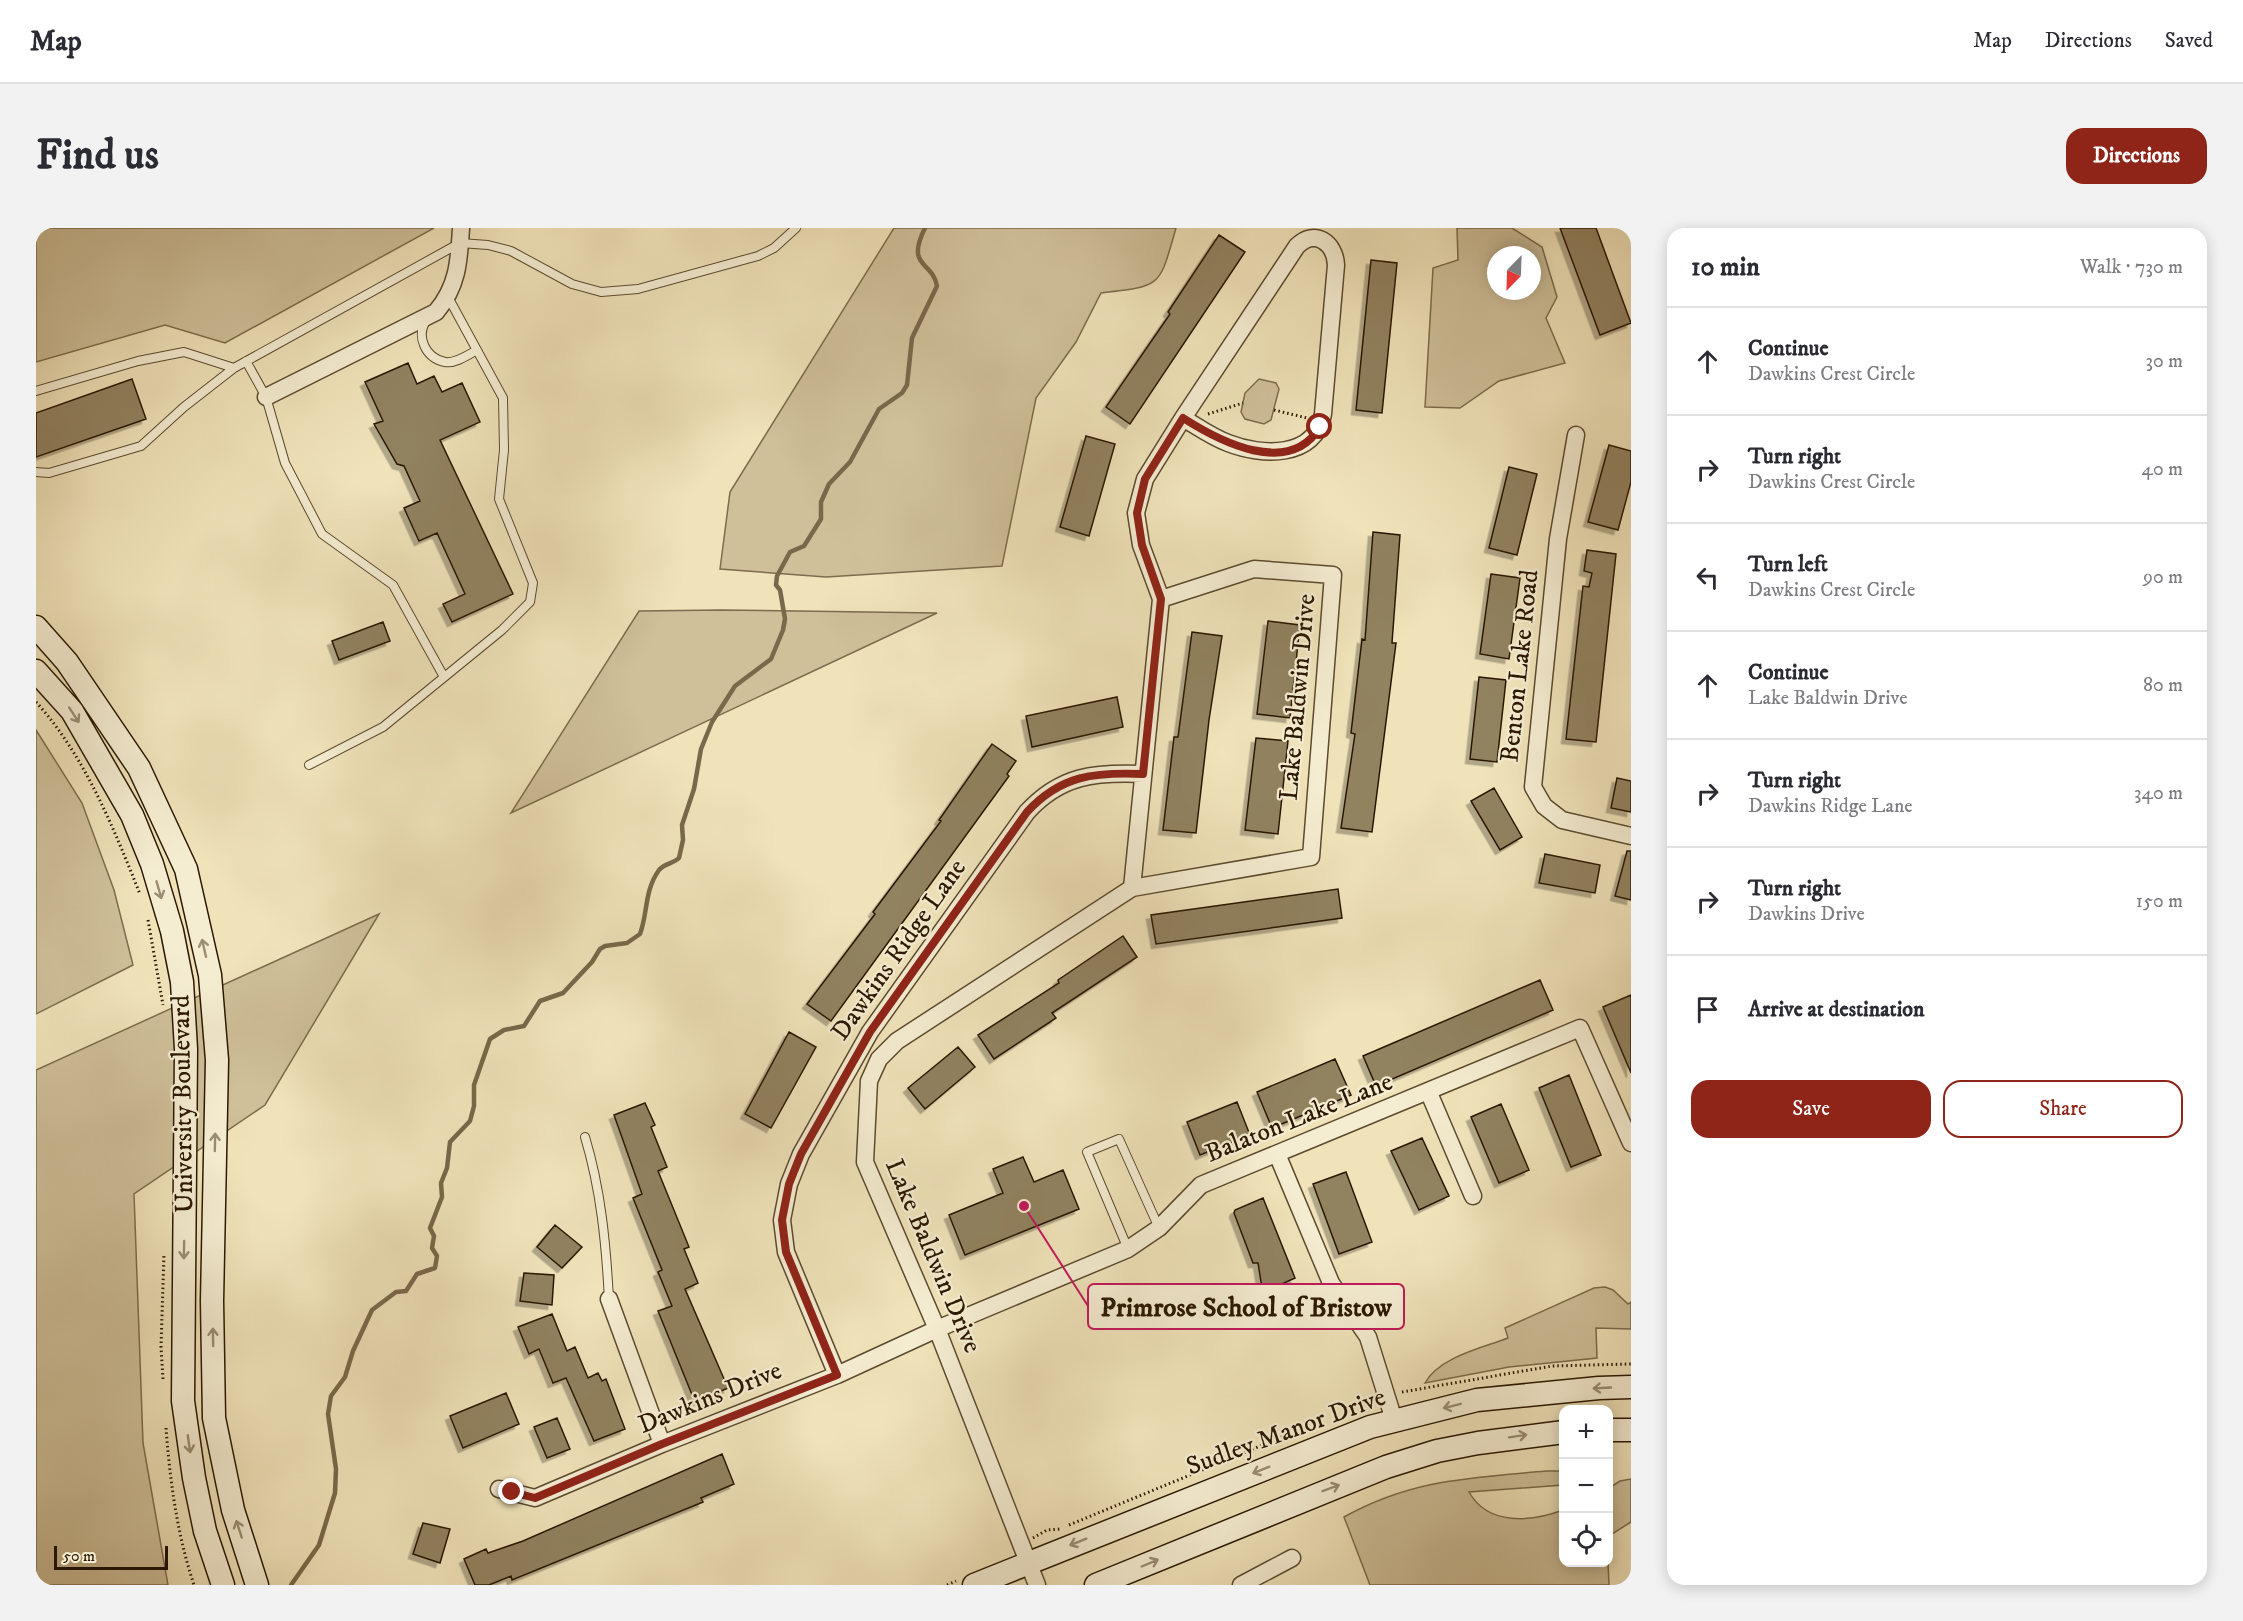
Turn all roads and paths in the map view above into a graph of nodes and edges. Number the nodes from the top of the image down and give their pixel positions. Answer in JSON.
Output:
{"nodes":[{"id":1,"x":796,"y":228,"type":"edge"},
{"id":2,"x":460,"y":235,"type":"edge"},
{"id":3,"x":448,"y":297,"type":"junction"},
{"id":4,"x":428,"y":318,"type":"junction"},
{"id":5,"x":477,"y":350,"type":"junction"},
{"id":6,"x":246,"y":361,"type":"junction"},
{"id":7,"x":234,"y":368,"type":"junction"},
{"id":8,"x":36,"y":391,"type":"edge"},
{"id":9,"x":266,"y":397,"type":"junction"},
{"id":10,"x":1243,"y":403,"type":"dead end"},
{"id":11,"x":1274,"y":410,"type":"dead end"},
{"id":12,"x":1183,"y":418,"type":"junction"},
{"id":13,"x":1322,"y":422,"type":"junction"},
{"id":14,"x":1576,"y":435,"type":"dead end"},
{"id":15,"x":36,"y":472,"type":"edge"},
{"id":16,"x":1161,"y":599,"type":"junction"},
{"id":17,"x":36,"y":627,"type":"edge"},
{"id":18,"x":36,"y":671,"type":"edge"},
{"id":19,"x":444,"y":677,"type":"junction"},
{"id":20,"x":36,"y":702,"type":"edge"},
{"id":21,"x":309,"y":765,"type":"dead end"},
{"id":22,"x":1143,"y":774,"type":"junction"},
{"id":23,"x":1631,"y":836,"type":"edge"},
{"id":24,"x":1132,"y":888,"type":"junction"},
{"id":25,"x":141,"y":897,"type":"dead end"},
{"id":26,"x":147,"y":918,"type":"dead end"},
{"id":27,"x":164,"y":1014,"type":"dead end"},
{"id":28,"x":1430,"y":1093,"type":"junction"},
{"id":29,"x":585,"y":1137,"type":"dead end"},
{"id":30,"x":1631,"y":1143,"type":"edge"},
{"id":31,"x":1277,"y":1154,"type":"junction"},
{"id":32,"x":1473,"y":1196,"type":"dead end"},
{"id":33,"x":1159,"y":1228,"type":"junction"},
{"id":34,"x":1128,"y":1249,"type":"junction"},
{"id":35,"x":164,"y":1253,"type":"dead end"},
{"id":36,"x":609,"y":1299,"type":"joint"},
{"id":37,"x":937,"y":1329,"type":"junction"},
{"id":38,"x":1631,"y":1364,"type":"edge"},
{"id":39,"x":837,"y":1375,"type":"junction"},
{"id":40,"x":163,"y":1380,"type":"dead end"},
{"id":41,"x":1631,"y":1387,"type":"edge"},
{"id":42,"x":1420,"y":1389,"type":"dead end"},
{"id":43,"x":1394,"y":1420,"type":"junction"},
{"id":44,"x":166,"y":1424,"type":"dead end"},
{"id":45,"x":1318,"y":1427,"type":"dead end"},
{"id":46,"x":1613,"y":1430,"type":"edge"},
{"id":47,"x":1631,"y":1430,"type":"edge"},
{"id":48,"x":1559,"y":1432,"type":"edge"},
{"id":49,"x":662,"y":1444,"type":"junction"},
{"id":50,"x":499,"y":1489,"type":"dead end"},
{"id":51,"x":1047,"y":1530,"type":"dead end"},
{"id":52,"x":1292,"y":1558,"type":"dead end"},
{"id":53,"x":1028,"y":1562,"type":"junction"},
{"id":54,"x":194,"y":1585,"type":"edge"},
{"id":55,"x":223,"y":1585,"type":"edge"},
{"id":56,"x":257,"y":1585,"type":"edge"},
{"id":57,"x":975,"y":1585,"type":"edge"},
{"id":58,"x":1036,"y":1585,"type":"edge"},
{"id":59,"x":1096,"y":1585,"type":"edge"},
{"id":60,"x":1241,"y":1585,"type":"edge"}],
"edges":[{"from":1,"to":2,"type":"lane"},
{"from":2,"to":3,"type":"street"},
{"from":2,"to":6,"type":"lane"},
{"from":3,"to":4,"type":"street"},
{"from":3,"to":5,"type":"lane"},
{"from":4,"to":5,"type":"lane"},
{"from":4,"to":9,"type":"street"},
{"from":5,"to":19,"type":"lane"},
{"from":6,"to":7,"type":"lane"},
{"from":6,"to":9,"type":"lane"},
{"from":7,"to":8,"type":"lane"},
{"from":7,"to":15,"type":"lane"},
{"from":9,"to":19,"type":"lane"},
{"from":10,"to":12,"type":"path"},
{"from":11,"to":13,"type":"path"},
{"from":12,"to":13,"type":"street"},
{"from":12,"to":13,"type":"street"},
{"from":12,"to":16,"type":"street"},
{"from":14,"to":23,"type":"street","name":"Benton Lake Road"},
{"from":16,"to":22,"type":"street"},
{"from":16,"to":24,"type":"street","name":"Lake Baldwin Drive"},
{"from":56,"to":17,"type":"main road","name":"University Boulevard","one_way":true},
{"from":18,"to":55,"type":"main road","name":"University Boulevard","one_way":true},
{"from":19,"to":21,"type":"lane"},
{"from":20,"to":25,"type":"path"},
{"from":22,"to":24,"type":"street"},
{"from":22,"to":39,"type":"street","name":"Dawkins Ridge Lane"},
{"from":24,"to":37,"type":"street","name":"Lake Baldwin Drive"},
{"from":26,"to":27,"type":"path"},
{"from":28,"to":30,"type":"street","name":"Balaton Lake Lane"},
{"from":28,"to":31,"type":"street","name":"Balaton Lake Lane"},
{"from":28,"to":32,"type":"street"},
{"from":29,"to":36,"type":"lane"},
{"from":31,"to":33,"type":"street","name":"Balaton Lake Lane"},
{"from":31,"to":43,"type":"street"},
{"from":33,"to":34,"type":"street","name":"Balaton Lake Lane"},
{"from":33,"to":34,"type":"lane"},
{"from":34,"to":37,"type":"street","name":"Balaton Lake Lane"},
{"from":35,"to":40,"type":"path"},
{"from":36,"to":49,"type":"street"},
{"from":37,"to":39,"type":"street","name":"Dawkins Drive"},
{"from":37,"to":53,"type":"street","name":"Lake Baldwin Drive"},
{"from":38,"to":42,"type":"path"},
{"from":39,"to":49,"type":"street","name":"Dawkins Drive"},
{"from":41,"to":43,"type":"main road","name":"Sudley Manor Drive","one_way":true},
{"from":43,"to":53,"type":"main road","name":"Sudley Manor Drive","one_way":true},
{"from":44,"to":54,"type":"path"},
{"from":45,"to":51,"type":"path"},
{"from":46,"to":47,"type":"main road"},
{"from":59,"to":48,"type":"main road","one_way":true},
{"from":49,"to":50,"type":"street","name":"Dawkins Drive"},
{"from":52,"to":60,"type":"street"},
{"from":53,"to":57,"type":"main road","name":"Sudley Manor Drive"},
{"from":53,"to":58,"type":"street","name":"Lake Baldwin Drive"}]}
